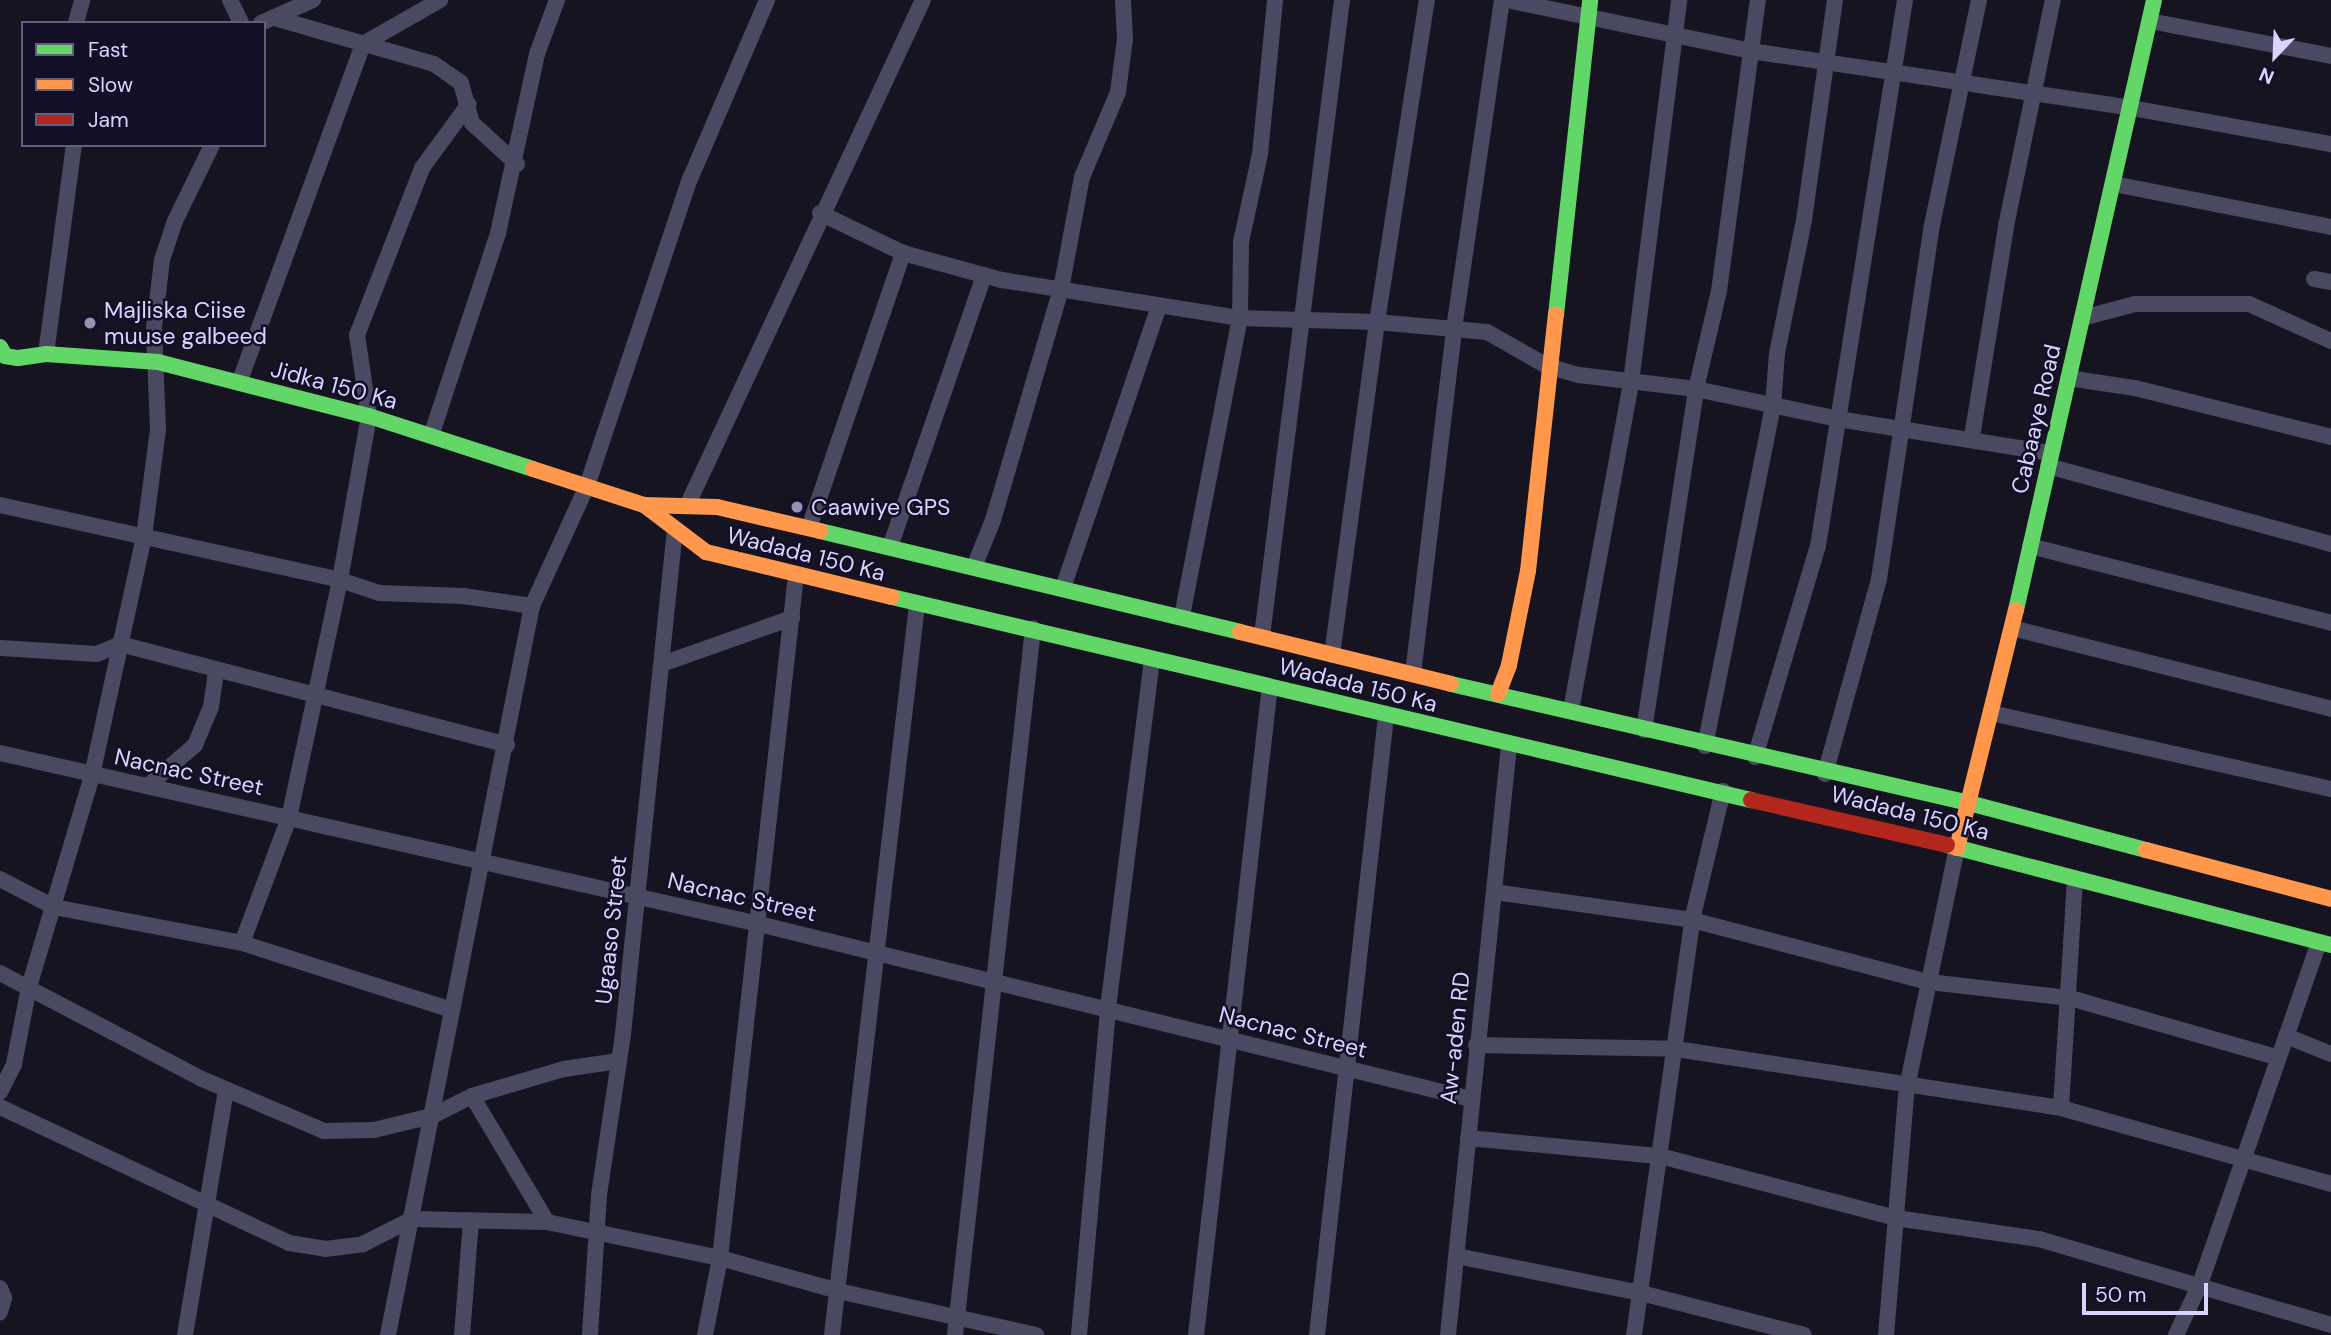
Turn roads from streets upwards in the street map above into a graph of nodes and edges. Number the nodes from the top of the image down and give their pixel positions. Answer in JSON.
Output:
{"nodes":[{"id":1,"x":82,"y":0,"type":"edge"},
{"id":2,"x":230,"y":0,"type":"edge"},
{"id":3,"x":313,"y":0,"type":"edge"},
{"id":4,"x":440,"y":0,"type":"edge"},
{"id":5,"x":556,"y":0,"type":"edge"},
{"id":6,"x":767,"y":0,"type":"edge"},
{"id":7,"x":923,"y":0,"type":"edge"},
{"id":8,"x":1123,"y":0,"type":"edge"},
{"id":9,"x":1275,"y":0,"type":"edge"},
{"id":10,"x":1342,"y":0,"type":"edge"},
{"id":11,"x":1427,"y":0,"type":"edge"},
{"id":12,"x":1504,"y":0,"type":"edge"},
{"id":13,"x":1590,"y":0,"type":"edge"},
{"id":14,"x":1679,"y":0,"type":"edge"},
{"id":15,"x":1758,"y":0,"type":"edge"},
{"id":16,"x":1835,"y":0,"type":"edge"},
{"id":17,"x":1905,"y":0,"type":"edge"},
{"id":18,"x":1979,"y":0,"type":"edge"},
{"id":19,"x":2053,"y":0,"type":"edge"},
{"id":20,"x":2154,"y":0,"type":"edge"},
{"id":21,"x":1588,"y":17,"type":"junction"},
{"id":22,"x":278,"y":19,"type":"junction"},
{"id":23,"x":77,"y":21,"type":"edge"},
{"id":24,"x":240,"y":21,"type":"edge"},
{"id":25,"x":2150,"y":21,"type":"junction"},
{"id":26,"x":266,"y":22,"type":"edge"},
{"id":27,"x":1674,"y":34,"type":"junction"},
{"id":28,"x":363,"y":44,"type":"junction"},
{"id":29,"x":1751,"y":51,"type":"junction"},
{"id":30,"x":2331,"y":55,"type":"edge"},
{"id":31,"x":1824,"y":64,"type":"junction"},
{"id":32,"x":1891,"y":73,"type":"junction"},
{"id":33,"x":1964,"y":84,"type":"junction"},
{"id":34,"x":2033,"y":93,"type":"junction"},
{"id":35,"x":469,"y":104,"type":"junction"},
{"id":36,"x":2132,"y":108,"type":"junction"},
{"id":37,"x":2331,"y":144,"type":"edge"},
{"id":38,"x":74,"y":147,"type":"edge"},
{"id":39,"x":211,"y":147,"type":"edge"},
{"id":40,"x":517,"y":164,"type":"junction"},
{"id":41,"x":2114,"y":184,"type":"junction"},
{"id":42,"x":820,"y":214,"type":"junction"},
{"id":43,"x":2331,"y":227,"type":"edge"},
{"id":44,"x":903,"y":253,"type":"junction"},
{"id":45,"x":984,"y":275,"type":"junction"},
{"id":46,"x":2314,"y":279,"type":"dead end"},
{"id":47,"x":2331,"y":282,"type":"edge"},
{"id":48,"x":1061,"y":289,"type":"junction"},
{"id":49,"x":1158,"y":309,"type":"junction"},
{"id":50,"x":2082,"y":317,"type":"junction"},
{"id":51,"x":1240,"y":318,"type":"junction"},
{"id":52,"x":1377,"y":322,"type":"junction"},
{"id":53,"x":1303,"y":323,"type":"junction"},
{"id":54,"x":1454,"y":329,"type":"junction"},
{"id":55,"x":2331,"y":341,"type":"edge"},
{"id":56,"x":2,"y":353,"type":"edge"},
{"id":57,"x":46,"y":354,"type":"junction"},
{"id":58,"x":158,"y":362,"type":"junction"},
{"id":59,"x":1547,"y":366,"type":"junction"},
{"id":60,"x":2068,"y":378,"type":"junction"},
{"id":61,"x":1631,"y":382,"type":"junction"},
{"id":62,"x":239,"y":383,"type":"junction"},
{"id":63,"x":1696,"y":388,"type":"junction"},
{"id":64,"x":1773,"y":406,"type":"junction"},
{"id":65,"x":369,"y":416,"type":"junction"},
{"id":66,"x":1838,"y":419,"type":"junction"},
{"id":67,"x":1903,"y":427,"type":"junction"},
{"id":68,"x":431,"y":436,"type":"junction"},
{"id":69,"x":1972,"y":437,"type":"junction"},
{"id":70,"x":2331,"y":437,"type":"edge"},
{"id":71,"x":2049,"y":460,"type":"junction"},
{"id":72,"x":587,"y":486,"type":"junction"},
{"id":73,"x":0,"y":505,"type":"edge"},
{"id":74,"x":643,"y":505,"type":"junction"},
{"id":75,"x":687,"y":506,"type":"junction"},
{"id":76,"x":809,"y":528,"type":"junction"},
{"id":77,"x":675,"y":529,"type":"junction"},
{"id":78,"x":144,"y":536,"type":"junction"},
{"id":79,"x":2331,"y":544,"type":"edge"},
{"id":80,"x":2030,"y":546,"type":"junction"},
{"id":81,"x":890,"y":547,"type":"junction"},
{"id":82,"x":974,"y":567,"type":"junction"},
{"id":83,"x":796,"y":575,"type":"junction"},
{"id":84,"x":340,"y":580,"type":"junction"},
{"id":85,"x":1063,"y":588,"type":"junction"},
{"id":86,"x":917,"y":605,"type":"junction"},
{"id":87,"x":532,"y":606,"type":"junction"},
{"id":88,"x":1182,"y":616,"type":"junction"},
{"id":89,"x":792,"y":618,"type":"junction"},
{"id":90,"x":2331,"y":624,"type":"edge"},
{"id":91,"x":1033,"y":628,"type":"junction"},
{"id":92,"x":2012,"y":628,"type":"junction"},
{"id":93,"x":1262,"y":636,"type":"junction"},
{"id":94,"x":120,"y":644,"type":"junction"},
{"id":95,"x":0,"y":648,"type":"edge"},
{"id":96,"x":1332,"y":655,"type":"junction"},
{"id":97,"x":1152,"y":660,"type":"junction"},
{"id":98,"x":662,"y":664,"type":"junction"},
{"id":99,"x":216,"y":670,"type":"junction"},
{"id":100,"x":1413,"y":674,"type":"junction"},
{"id":101,"x":1270,"y":686,"type":"junction"},
{"id":102,"x":314,"y":694,"type":"junction"},
{"id":103,"x":1498,"y":694,"type":"junction"},
{"id":104,"x":2331,"y":709,"type":"edge"},
{"id":105,"x":1570,"y":710,"type":"junction"},
{"id":106,"x":1991,"y":713,"type":"junction"},
{"id":107,"x":1386,"y":716,"type":"junction"},
{"id":108,"x":1644,"y":730,"type":"junction"},
{"id":109,"x":507,"y":744,"type":"junction"},
{"id":110,"x":1508,"y":746,"type":"junction"},
{"id":111,"x":1705,"y":746,"type":"junction"},
{"id":112,"x":0,"y":753,"type":"edge"},
{"id":113,"x":1755,"y":757,"type":"junction"},
{"id":114,"x":1825,"y":774,"type":"junction"},
{"id":115,"x":92,"y":775,"type":"junction"},
{"id":116,"x":150,"y":784,"type":"junction"},
{"id":117,"x":2331,"y":789,"type":"edge"},
{"id":118,"x":1723,"y":791,"type":"junction"},
{"id":119,"x":1969,"y":803,"type":"junction"},
{"id":120,"x":289,"y":818,"type":"junction"},
{"id":121,"x":1957,"y":848,"type":"junction"},
{"id":122,"x":485,"y":862,"type":"junction"},
{"id":123,"x":2075,"y":878,"type":"junction"},
{"id":124,"x":0,"y":879,"type":"edge"},
{"id":125,"x":1494,"y":892,"type":"junction"},
{"id":126,"x":638,"y":896,"type":"junction"},
{"id":127,"x":2331,"y":899,"type":"edge"},
{"id":128,"x":54,"y":906,"type":"junction"},
{"id":129,"x":1692,"y":919,"type":"junction"},
{"id":130,"x":759,"y":924,"type":"junction"},
{"id":131,"x":242,"y":943,"type":"junction"},
{"id":132,"x":2325,"y":944,"type":"edge"},
{"id":133,"x":877,"y":952,"type":"junction"},
{"id":134,"x":0,"y":973,"type":"edge"},
{"id":135,"x":994,"y":981,"type":"junction"},
{"id":136,"x":1929,"y":982,"type":"junction"},
{"id":137,"x":29,"y":987,"type":"junction"},
{"id":138,"x":2070,"y":998,"type":"junction"},
{"id":139,"x":1108,"y":1008,"type":"junction"},
{"id":140,"x":452,"y":1010,"type":"junction"},
{"id":141,"x":2286,"y":1036,"type":"junction"},
{"id":142,"x":1228,"y":1039,"type":"junction"},
{"id":143,"x":1476,"y":1045,"type":"junction"},
{"id":144,"x":1676,"y":1049,"type":"junction"},
{"id":145,"x":2331,"y":1054,"type":"edge"},
{"id":146,"x":2279,"y":1058,"type":"junction"},
{"id":147,"x":618,"y":1061,"type":"junction"},
{"id":148,"x":1346,"y":1070,"type":"junction"},
{"id":149,"x":1908,"y":1087,"type":"junction"},
{"id":150,"x":226,"y":1091,"type":"junction"},
{"id":151,"x":0,"y":1092,"type":"edge"},
{"id":152,"x":472,"y":1096,"type":"junction"},
{"id":153,"x":1471,"y":1099,"type":"junction"},
{"id":154,"x":0,"y":1107,"type":"edge"},
{"id":155,"x":2061,"y":1108,"type":"junction"},
{"id":156,"x":432,"y":1116,"type":"junction"},
{"id":157,"x":1468,"y":1138,"type":"junction"},
{"id":158,"x":1660,"y":1156,"type":"junction"},
{"id":159,"x":2246,"y":1157,"type":"junction"},
{"id":160,"x":2331,"y":1184,"type":"edge"},
{"id":161,"x":205,"y":1202,"type":"junction"},
{"id":162,"x":1896,"y":1218,"type":"junction"},
{"id":163,"x":412,"y":1219,"type":"junction"},
{"id":164,"x":471,"y":1221,"type":"junction"},
{"id":165,"x":547,"y":1222,"type":"junction"},
{"id":166,"x":600,"y":1234,"type":"junction"},
{"id":167,"x":1457,"y":1256,"type":"junction"},
{"id":168,"x":720,"y":1258,"type":"junction"},
{"id":169,"x":2200,"y":1284,"type":"junction"},
{"id":170,"x":0,"y":1288,"type":"edge"},
{"id":171,"x":838,"y":1291,"type":"junction"},
{"id":172,"x":1641,"y":1293,"type":"junction"},
{"id":173,"x":0,"y":1312,"type":"edge"},
{"id":174,"x":957,"y":1317,"type":"junction"},
{"id":175,"x":2331,"y":1325,"type":"edge"},
{"id":176,"x":185,"y":1335,"type":"edge"},
{"id":177,"x":388,"y":1335,"type":"edge"},
{"id":178,"x":462,"y":1335,"type":"edge"},
{"id":179,"x":590,"y":1335,"type":"edge"},
{"id":180,"x":705,"y":1335,"type":"edge"},
{"id":181,"x":832,"y":1335,"type":"edge"},
{"id":182,"x":955,"y":1335,"type":"edge"},
{"id":183,"x":1036,"y":1335,"type":"edge"},
{"id":184,"x":1079,"y":1335,"type":"edge"},
{"id":185,"x":1196,"y":1335,"type":"edge"},
{"id":186,"x":1317,"y":1335,"type":"edge"},
{"id":187,"x":1448,"y":1335,"type":"edge"},
{"id":188,"x":1634,"y":1335,"type":"edge"},
{"id":189,"x":1804,"y":1335,"type":"edge"},
{"id":190,"x":1886,"y":1335,"type":"edge"},
{"id":191,"x":2176,"y":1335,"type":"edge"}],
"edges":[{"from":1,"to":23,"type":"street"},
{"from":2,"to":24,"type":"street"},
{"from":3,"to":22,"type":"street"},
{"from":4,"to":28,"type":"street"},
{"from":5,"to":40,"type":"street"},
{"from":6,"to":72,"type":"street"},
{"from":7,"to":42,"type":"street"},
{"from":8,"to":48,"type":"street"},
{"from":9,"to":51,"type":"street"},
{"from":10,"to":53,"type":"street"},
{"from":11,"to":52,"type":"street"},
{"from":12,"to":21,"type":"street"},
{"from":12,"to":54,"type":"street"},
{"from":13,"to":21,"type":"street"},
{"from":14,"to":27,"type":"street"},
{"from":15,"to":29,"type":"street"},
{"from":16,"to":31,"type":"street"},
{"from":17,"to":32,"type":"street"},
{"from":18,"to":33,"type":"street"},
{"from":19,"to":34,"type":"street"},
{"from":20,"to":25,"type":"street","name":"Cabaaye Road"},
{"from":21,"to":27,"type":"street"},
{"from":21,"to":59,"type":"street"},
{"from":22,"to":26,"type":"street"},
{"from":22,"to":28,"type":"street"},
{"from":25,"to":30,"type":"street"},
{"from":25,"to":36,"type":"street","name":"Cabaaye Road"},
{"from":27,"to":29,"type":"street"},
{"from":27,"to":61,"type":"street"},
{"from":28,"to":35,"type":"street"},
{"from":28,"to":62,"type":"street"},
{"from":29,"to":31,"type":"street"},
{"from":29,"to":63,"type":"street"},
{"from":31,"to":32,"type":"street"},
{"from":31,"to":64,"type":"street"},
{"from":32,"to":33,"type":"street"},
{"from":32,"to":66,"type":"street"},
{"from":33,"to":34,"type":"street"},
{"from":33,"to":67,"type":"street"},
{"from":34,"to":36,"type":"street"},
{"from":34,"to":69,"type":"street"},
{"from":35,"to":40,"type":"street"},
{"from":35,"to":65,"type":"street"},
{"from":36,"to":37,"type":"street"},
{"from":36,"to":41,"type":"street","name":"Cabaaye Road"},
{"from":38,"to":57,"type":"street"},
{"from":39,"to":58,"type":"street"},
{"from":40,"to":68,"type":"street"},
{"from":41,"to":43,"type":"street"},
{"from":41,"to":50,"type":"street","name":"Cabaaye Road"},
{"from":42,"to":44,"type":"street"},
{"from":42,"to":75,"type":"street"},
{"from":44,"to":45,"type":"street"},
{"from":44,"to":76,"type":"street"},
{"from":45,"to":48,"type":"street"},
{"from":45,"to":81,"type":"street"},
{"from":46,"to":47,"type":"street"},
{"from":48,"to":49,"type":"street"},
{"from":48,"to":82,"type":"street"},
{"from":49,"to":51,"type":"street"},
{"from":49,"to":85,"type":"street"},
{"from":50,"to":55,"type":"street"},
{"from":50,"to":60,"type":"street","name":"Cabaaye Road"},
{"from":51,"to":53,"type":"street"},
{"from":51,"to":88,"type":"street"},
{"from":52,"to":53,"type":"street"},
{"from":52,"to":54,"type":"street"},
{"from":52,"to":96,"type":"street"},
{"from":53,"to":93,"type":"street"},
{"from":54,"to":59,"type":"street"},
{"from":54,"to":100,"type":"street"},
{"from":56,"to":57,"type":"street","name":"Jidka 150 Ka"},
{"from":57,"to":58,"type":"street","name":"Jidka 150 Ka"},
{"from":58,"to":62,"type":"street","name":"Jidka 150 Ka"},
{"from":58,"to":78,"type":"street"},
{"from":59,"to":61,"type":"street"},
{"from":59,"to":103,"type":"street"},
{"from":60,"to":70,"type":"street"},
{"from":60,"to":71,"type":"street","name":"Cabaaye Road"},
{"from":61,"to":63,"type":"street"},
{"from":61,"to":105,"type":"street"},
{"from":62,"to":65,"type":"street","name":"Jidka 150 Ka"},
{"from":63,"to":64,"type":"street"},
{"from":63,"to":108,"type":"street"},
{"from":64,"to":66,"type":"street"},
{"from":64,"to":111,"type":"street"},
{"from":65,"to":68,"type":"street","name":"Jidka 150 Ka"},
{"from":65,"to":84,"type":"street"},
{"from":66,"to":67,"type":"street"},
{"from":66,"to":113,"type":"street"},
{"from":67,"to":69,"type":"street"},
{"from":67,"to":114,"type":"street"},
{"from":68,"to":72,"type":"street","name":"Jidka 150 Ka"},
{"from":69,"to":71,"type":"street"},
{"from":71,"to":79,"type":"street"},
{"from":71,"to":80,"type":"street","name":"Cabaaye Road"},
{"from":72,"to":74,"type":"street","name":"Jidka 150 Ka"},
{"from":72,"to":87,"type":"street"},
{"from":73,"to":78,"type":"street"},
{"from":74,"to":75,"type":"street","name":"Wadada 150 Ka"},
{"from":74,"to":77,"type":"street","name":"Wadada 150 Ka"},
{"from":75,"to":76,"type":"street","name":"Wadada 150 Ka"},
{"from":76,"to":81,"type":"street","name":"Wadada 150 Ka"},
{"from":77,"to":83,"type":"street","name":"Wadada 150 Ka"},
{"from":77,"to":98,"type":"street","name":"Ugaaso Street"},
{"from":78,"to":84,"type":"street"},
{"from":78,"to":94,"type":"street"},
{"from":80,"to":90,"type":"street"},
{"from":80,"to":92,"type":"street","name":"Cabaaye Road"},
{"from":81,"to":82,"type":"street","name":"Wadada 150 Ka"},
{"from":82,"to":85,"type":"street","name":"Wadada 150 Ka"},
{"from":83,"to":86,"type":"street","name":"Wadada 150 Ka"},
{"from":83,"to":89,"type":"street"},
{"from":84,"to":87,"type":"street"},
{"from":84,"to":102,"type":"street"},
{"from":85,"to":88,"type":"street","name":"Wadada 150 Ka"},
{"from":86,"to":91,"type":"street","name":"Wadada 150 Ka"},
{"from":86,"to":133,"type":"street"},
{"from":87,"to":109,"type":"street"},
{"from":88,"to":93,"type":"street","name":"Wadada 150 Ka"},
{"from":89,"to":98,"type":"street"},
{"from":89,"to":130,"type":"street"},
{"from":91,"to":97,"type":"street","name":"Wadada 150 Ka"},
{"from":91,"to":135,"type":"street"},
{"from":92,"to":104,"type":"street"},
{"from":92,"to":106,"type":"street","name":"Cabaaye Road"},
{"from":93,"to":96,"type":"street","name":"Wadada 150 Ka"},
{"from":94,"to":95,"type":"street"},
{"from":94,"to":99,"type":"street"},
{"from":94,"to":115,"type":"street"},
{"from":96,"to":100,"type":"street","name":"Wadada 150 Ka"},
{"from":97,"to":101,"type":"street","name":"Wadada 150 Ka"},
{"from":97,"to":139,"type":"street"},
{"from":98,"to":126,"type":"street","name":"Ugaaso Street"},
{"from":99,"to":102,"type":"street"},
{"from":99,"to":116,"type":"street"},
{"from":100,"to":103,"type":"street","name":"Wadada 150 Ka"},
{"from":101,"to":107,"type":"street","name":"Wadada 150 Ka"},
{"from":101,"to":142,"type":"street"},
{"from":102,"to":109,"type":"street"},
{"from":102,"to":120,"type":"street"},
{"from":103,"to":105,"type":"street","name":"Wadada 150 Ka"},
{"from":105,"to":108,"type":"street","name":"Wadada 150 Ka"},
{"from":106,"to":117,"type":"street"},
{"from":106,"to":119,"type":"street","name":"Cabaaye Road"},
{"from":107,"to":110,"type":"street","name":"Wadada 150 Ka"},
{"from":107,"to":148,"type":"street"},
{"from":108,"to":111,"type":"street","name":"Wadada 150 Ka"},
{"from":109,"to":122,"type":"street"},
{"from":110,"to":118,"type":"street","name":"Wadada 150 Ka"},
{"from":110,"to":125,"type":"street","name":"Aw-aden RD"},
{"from":111,"to":113,"type":"street","name":"Wadada 150 Ka"},
{"from":112,"to":115,"type":"street","name":"Nacnac Street"},
{"from":113,"to":114,"type":"street","name":"Wadada 150 Ka"},
{"from":114,"to":119,"type":"street","name":"Wadada 150 Ka"},
{"from":115,"to":116,"type":"street","name":"Nacnac Street"},
{"from":115,"to":128,"type":"street"},
{"from":116,"to":120,"type":"street","name":"Nacnac Street"},
{"from":118,"to":121,"type":"street","name":"Wadada 150 Ka"},
{"from":118,"to":129,"type":"street"},
{"from":119,"to":121,"type":"street","name":"Cabaaye Road"},
{"from":119,"to":127,"type":"street","name":"Wadada 150 Ka"},
{"from":120,"to":122,"type":"street","name":"Nacnac Street"},
{"from":120,"to":131,"type":"street"},
{"from":121,"to":123,"type":"street","name":"Wadada 150 Ka"},
{"from":121,"to":136,"type":"street"},
{"from":122,"to":126,"type":"street","name":"Nacnac Street"},
{"from":122,"to":140,"type":"street"},
{"from":123,"to":132,"type":"street","name":"Wadada 150 Ka"},
{"from":123,"to":138,"type":"street"},
{"from":124,"to":128,"type":"street"},
{"from":125,"to":129,"type":"street"},
{"from":125,"to":143,"type":"street","name":"Aw-aden RD"},
{"from":126,"to":130,"type":"street","name":"Nacnac Street"},
{"from":126,"to":147,"type":"street","name":"Ugaaso Street"},
{"from":128,"to":131,"type":"street"},
{"from":128,"to":137,"type":"street"},
{"from":129,"to":136,"type":"street"},
{"from":129,"to":144,"type":"street"},
{"from":130,"to":133,"type":"street","name":"Nacnac Street"},
{"from":130,"to":168,"type":"street"},
{"from":131,"to":140,"type":"street"},
{"from":132,"to":141,"type":"street"},
{"from":133,"to":135,"type":"street","name":"Nacnac Street"},
{"from":133,"to":171,"type":"street"},
{"from":134,"to":137,"type":"street"},
{"from":135,"to":139,"type":"street","name":"Nacnac Street"},
{"from":135,"to":174,"type":"street"},
{"from":136,"to":138,"type":"street"},
{"from":136,"to":149,"type":"street"},
{"from":137,"to":150,"type":"street"},
{"from":137,"to":151,"type":"street"},
{"from":138,"to":146,"type":"street"},
{"from":138,"to":155,"type":"street"},
{"from":139,"to":142,"type":"street","name":"Nacnac Street"},
{"from":139,"to":184,"type":"street"},
{"from":140,"to":156,"type":"street"},
{"from":141,"to":145,"type":"street"},
{"from":141,"to":146,"type":"street"},
{"from":142,"to":148,"type":"street","name":"Nacnac Street"},
{"from":142,"to":185,"type":"street"},
{"from":143,"to":144,"type":"street"},
{"from":143,"to":153,"type":"street","name":"Aw-aden RD"},
{"from":144,"to":149,"type":"street"},
{"from":144,"to":158,"type":"street"},
{"from":146,"to":159,"type":"street"},
{"from":147,"to":152,"type":"street"},
{"from":147,"to":166,"type":"street","name":"Ugaaso Street"},
{"from":148,"to":153,"type":"street","name":"Nacnac Street"},
{"from":148,"to":186,"type":"street"},
{"from":149,"to":155,"type":"street"},
{"from":149,"to":162,"type":"street"},
{"from":150,"to":156,"type":"street"},
{"from":150,"to":161,"type":"street"},
{"from":152,"to":156,"type":"street"},
{"from":152,"to":165,"type":"street"},
{"from":153,"to":157,"type":"street","name":"Aw-aden RD"},
{"from":154,"to":161,"type":"street"},
{"from":155,"to":159,"type":"street"},
{"from":156,"to":163,"type":"street"},
{"from":157,"to":158,"type":"street"},
{"from":157,"to":167,"type":"street","name":"Aw-aden RD"},
{"from":158,"to":162,"type":"street"},
{"from":158,"to":172,"type":"street"},
{"from":159,"to":160,"type":"street"},
{"from":159,"to":169,"type":"street"},
{"from":161,"to":163,"type":"street"},
{"from":161,"to":176,"type":"street"},
{"from":162,"to":169,"type":"street"},
{"from":162,"to":190,"type":"street"},
{"from":163,"to":164,"type":"street"},
{"from":163,"to":177,"type":"street"},
{"from":164,"to":165,"type":"street"},
{"from":164,"to":178,"type":"street"},
{"from":165,"to":166,"type":"street"},
{"from":166,"to":168,"type":"street"},
{"from":166,"to":179,"type":"street","name":"Ugaaso Street"},
{"from":167,"to":172,"type":"street"},
{"from":167,"to":187,"type":"street","name":"Aw-aden RD"},
{"from":168,"to":171,"type":"street"},
{"from":168,"to":180,"type":"street"},
{"from":169,"to":175,"type":"street"},
{"from":169,"to":191,"type":"street"},
{"from":170,"to":173,"type":"street"},
{"from":171,"to":174,"type":"street"},
{"from":171,"to":181,"type":"street"},
{"from":172,"to":188,"type":"street"},
{"from":172,"to":189,"type":"street"},
{"from":174,"to":182,"type":"street"},
{"from":174,"to":183,"type":"street"}]}
